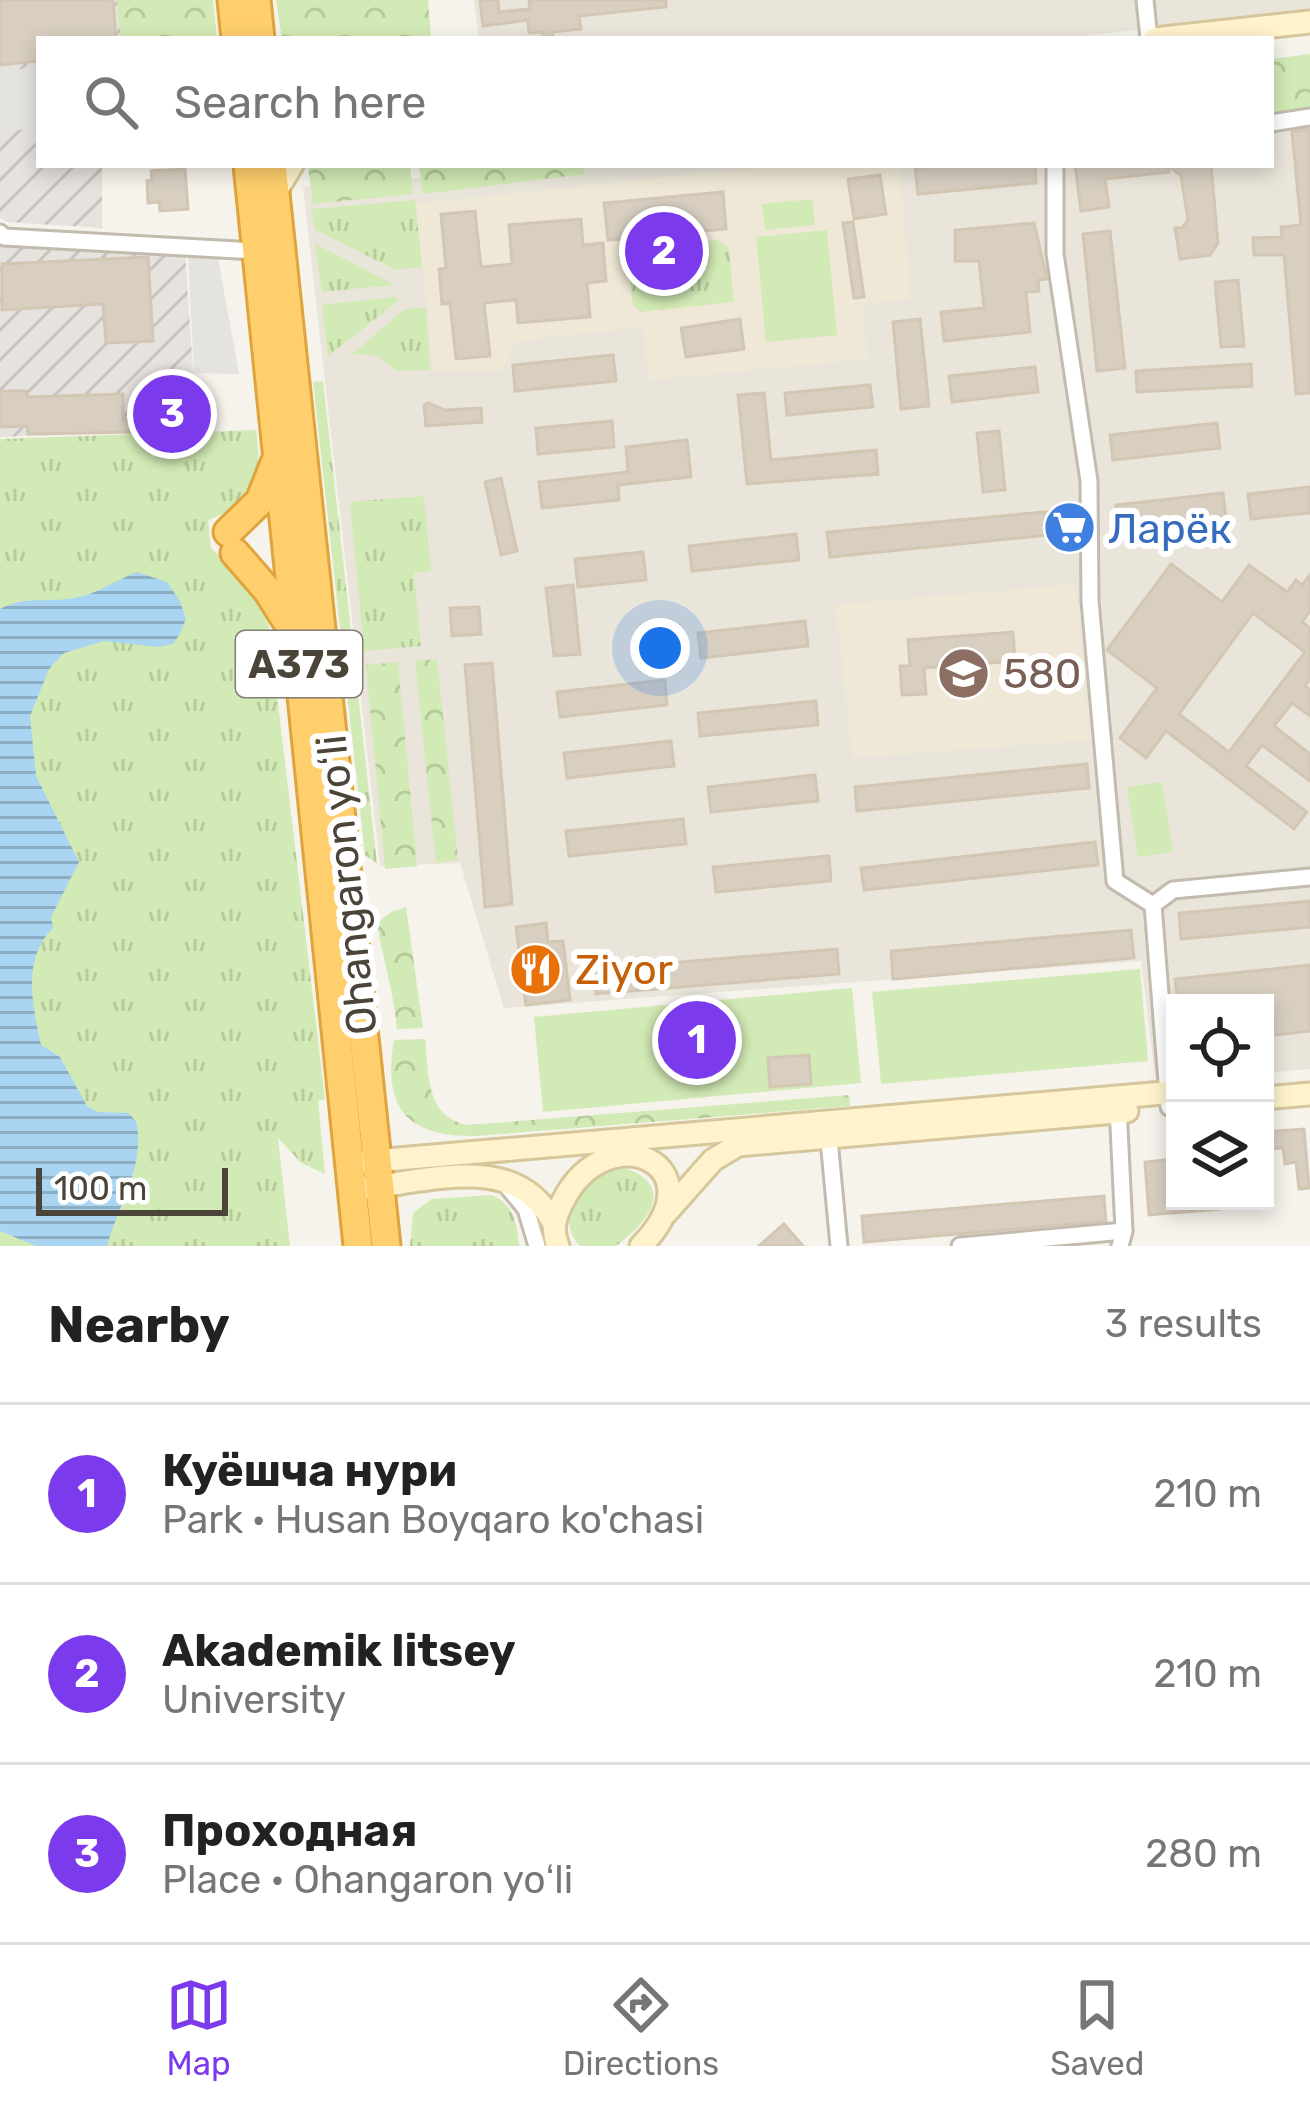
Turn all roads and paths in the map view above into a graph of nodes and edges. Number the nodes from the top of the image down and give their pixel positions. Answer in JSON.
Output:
{"nodes":[{"id":1,"x":232,"y":0,"type":"edge"},
{"id":2,"x":256,"y":0,"type":"edge"},
{"id":3,"x":1145,"y":0,"type":"edge"},
{"id":4,"x":1310,"y":22,"type":"edge"},
{"id":5,"x":236,"y":36,"type":"edge"},
{"id":6,"x":260,"y":36,"type":"edge"},
{"id":7,"x":1151,"y":36,"type":"edge"},
{"id":8,"x":1180,"y":36,"type":"edge"},
{"id":9,"x":1310,"y":37,"type":"edge"},
{"id":10,"x":1274,"y":41,"type":"edge"},
{"id":11,"x":1310,"y":117,"type":"edge"},
{"id":12,"x":1274,"y":123,"type":"edge"},
{"id":13,"x":248,"y":168,"type":"edge"},
{"id":14,"x":1054,"y":168,"type":"edge"},
{"id":15,"x":274,"y":179,"type":"edge"},
{"id":16,"x":0,"y":233,"type":"edge"},
{"id":17,"x":255,"y":251,"type":"junction"},
{"id":18,"x":277,"y":453,"type":"junction"},
{"id":19,"x":296,"y":637,"type":"junction"},
{"id":20,"x":1310,"y":877,"type":"edge"},
{"id":21,"x":1153,"y":905,"type":"junction"},
{"id":22,"x":1166,"y":1038,"type":"edge"},
{"id":23,"x":1310,"y":1080,"type":"edge"},
{"id":24,"x":1274,"y":1083,"type":"edge"},
{"id":25,"x":1310,"y":1094,"type":"edge"},
{"id":26,"x":1274,"y":1097,"type":"edge"},
{"id":27,"x":1166,"y":1100,"type":"edge"},
{"id":28,"x":1118,"y":1104,"type":"junction"},
{"id":29,"x":828,"y":1129,"type":"junction"},
{"id":30,"x":663,"y":1134,"type":"junction"},
{"id":31,"x":539,"y":1147,"type":"junction"},
{"id":32,"x":616,"y":1155,"type":"junction"},
{"id":33,"x":365,"y":1175,"type":"junction"},
{"id":34,"x":489,"y":1175,"type":"junction"},
{"id":35,"x":666,"y":1214,"type":"junction"},
{"id":36,"x":556,"y":1235,"type":"edge"},
{"id":37,"x":1122,"y":1239,"type":"edge"},
{"id":38,"x":358,"y":1246,"type":"edge"},
{"id":39,"x":386,"y":1246,"type":"edge"},
{"id":40,"x":541,"y":1246,"type":"edge"},
{"id":41,"x":640,"y":1246,"type":"edge"},
{"id":42,"x":839,"y":1246,"type":"edge"},
{"id":43,"x":960,"y":1246,"type":"edge"}],
"edges":[{"from":1,"to":5,"type":"highway"},
{"from":2,"to":6,"type":"highway"},
{"from":3,"to":7,"type":"street"},
{"from":4,"to":8,"type":"main road"},
{"from":9,"to":10,"type":"main road"},
{"from":11,"to":12,"type":"street"},
{"from":13,"to":17,"type":"highway","name":"Ohangaron yoʻli","number":"A373"},
{"from":14,"to":21,"type":"street"},
{"from":15,"to":33,"type":"highway","name":"Ohangaron yoʻli","number":"A373"},
{"from":16,"to":17,"type":"street"},
{"from":17,"to":18,"type":"highway","name":"Ohangaron yoʻli","number":"A373"},
{"from":18,"to":19,"type":"highway","name":"Ohangaron yoʻli","number":"A373"},
{"from":18,"to":19,"type":"highway"},
{"from":19,"to":33,"type":"highway","name":"Ohangaron yoʻli","number":"A373"},
{"from":20,"to":21,"type":"street"},
{"from":21,"to":22,"type":"street"},
{"from":23,"to":24,"type":"main road"},
{"from":25,"to":26,"type":"main road"},
{"from":27,"to":28,"type":"main road"},
{"from":28,"to":29,"type":"main road"},
{"from":28,"to":37,"type":"street"},
{"from":29,"to":30,"type":"main road"},
{"from":29,"to":35,"type":"main road"},
{"from":29,"to":42,"type":"street"},
{"from":30,"to":31,"type":"main road"},
{"from":30,"to":32,"type":"main road"},
{"from":31,"to":32,"type":"main road"},
{"from":31,"to":33,"type":"main road"},
{"from":32,"to":35,"type":"main road"},
{"from":32,"to":36,"type":"main road"},
{"from":33,"to":34,"type":"main road"},
{"from":33,"to":38,"type":"highway","name":"Ohangaron yoʻli","number":"A373"},
{"from":33,"to":39,"type":"highway","name":"Ohangaron yoʻli","number":"A373"},
{"from":34,"to":36,"type":"main road"},
{"from":34,"to":40,"type":"street"},
{"from":35,"to":41,"type":"main road"},
{"from":36,"to":40,"type":"street"},
{"from":37,"to":43,"type":"street"}]}
